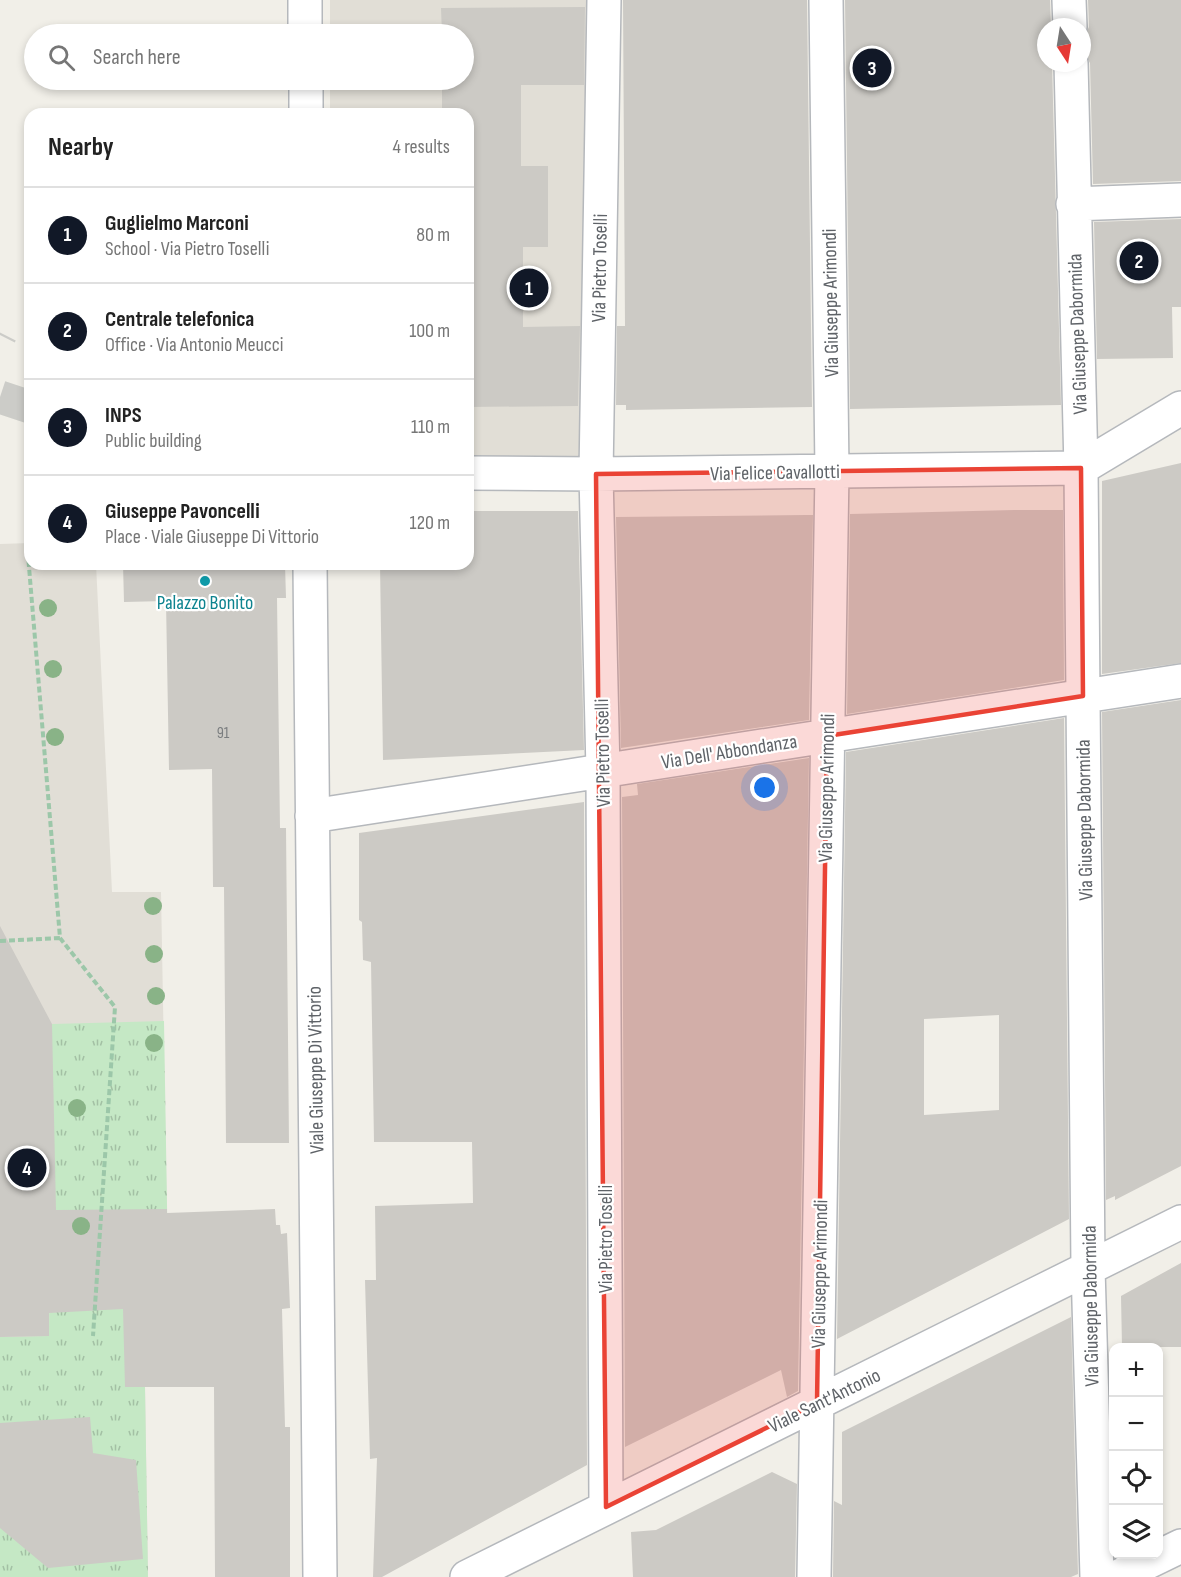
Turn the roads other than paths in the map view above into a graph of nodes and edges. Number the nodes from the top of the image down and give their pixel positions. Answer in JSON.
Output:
{"nodes":[{"id":1,"x":305,"y":0,"type":"edge"},
{"id":2,"x":604,"y":0,"type":"edge"},
{"id":3,"x":826,"y":0,"type":"edge"},
{"id":4,"x":1070,"y":0,"type":"edge"},
{"id":5,"x":1070,"y":18,"type":"edge"},
{"id":6,"x":305,"y":24,"type":"edge"},
{"id":7,"x":1071,"y":72,"type":"edge"},
{"id":8,"x":306,"y":90,"type":"edge"},
{"id":9,"x":306,"y":108,"type":"edge"},
{"id":10,"x":1181,"y":200,"type":"edge"},
{"id":11,"x":1073,"y":204,"type":"junction"},
{"id":12,"x":1181,"y":408,"type":"edge"},
{"id":13,"x":1081,"y":468,"type":"junction"},
{"id":14,"x":832,"y":471,"type":"junction"},
{"id":15,"x":474,"y":473,"type":"edge"},
{"id":16,"x":596,"y":474,"type":"junction"},
{"id":17,"x":310,"y":570,"type":"edge"},
{"id":18,"x":1181,"y":681,"type":"edge"},
{"id":19,"x":1083,"y":696,"type":"junction"},
{"id":20,"x":826,"y":736,"type":"junction"},
{"id":21,"x":603,"y":771,"type":"junction"},
{"id":22,"x":312,"y":816,"type":"junction"},
{"id":23,"x":1181,"y":1222,"type":"edge"},
{"id":24,"x":1089,"y":1268,"type":"junction"},
{"id":25,"x":817,"y":1403,"type":"junction"},
{"id":26,"x":606,"y":1507,"type":"junction"},
{"id":27,"x":1181,"y":1546,"type":"edge"},
{"id":28,"x":320,"y":1577,"type":"edge"},
{"id":29,"x":466,"y":1577,"type":"edge"},
{"id":30,"x":814,"y":1577,"type":"edge"},
{"id":31,"x":1097,"y":1577,"type":"edge"},
{"id":32,"x":1117,"y":1577,"type":"edge"}],
"edges":[{"from":1,"to":6,"type":"street"},
{"from":2,"to":16,"type":"street","name":"Via Pietro Toselli"},
{"from":3,"to":14,"type":"street","name":"Via Giuseppe Arimondi"},
{"from":4,"to":5,"type":"street"},
{"from":7,"to":11,"type":"street","name":"Via Giuseppe Dabormida"},
{"from":8,"to":9,"type":"street"},
{"from":10,"to":11,"type":"street"},
{"from":11,"to":13,"type":"street","name":"Via Giuseppe Dabormida"},
{"from":12,"to":13,"type":"street"},
{"from":13,"to":14,"type":"street","name":"Via Felice Cavallotti"},
{"from":13,"to":19,"type":"street","name":"Via Giuseppe Dabormida"},
{"from":14,"to":16,"type":"street","name":"Via Felice Cavallotti"},
{"from":14,"to":20,"type":"street","name":"Via Giuseppe Arimondi"},
{"from":15,"to":16,"type":"street","name":"Via Felice Cavallotti"},
{"from":16,"to":21,"type":"street","name":"Via Pietro Toselli"},
{"from":17,"to":22,"type":"street","name":"Viale Giuseppe Di Vittorio"},
{"from":18,"to":19,"type":"street","name":"Via Dell' Abbondanza"},
{"from":19,"to":20,"type":"street","name":"Via Dell' Abbondanza"},
{"from":19,"to":24,"type":"street","name":"Via Giuseppe Dabormida"},
{"from":20,"to":21,"type":"street","name":"Via Dell' Abbondanza"},
{"from":20,"to":25,"type":"street","name":"Via Giuseppe Arimondi"},
{"from":21,"to":22,"type":"street","name":"Via Dell' Abbondanza"},
{"from":21,"to":26,"type":"street","name":"Via Pietro Toselli"},
{"from":22,"to":28,"type":"street","name":"Viale Giuseppe Di Vittorio"},
{"from":23,"to":24,"type":"street","name":"Viale Sant'Antonio"},
{"from":24,"to":25,"type":"street","name":"Viale Sant'Antonio"},
{"from":24,"to":31,"type":"street","name":"Via Giuseppe Dabormida"},
{"from":25,"to":26,"type":"street","name":"Viale Sant'Antonio"},
{"from":25,"to":30,"type":"street","name":"Via Giuseppe Arimondi"},
{"from":26,"to":29,"type":"street","name":"Viale Sant'Antonio"},
{"from":27,"to":32,"type":"street"}]}
